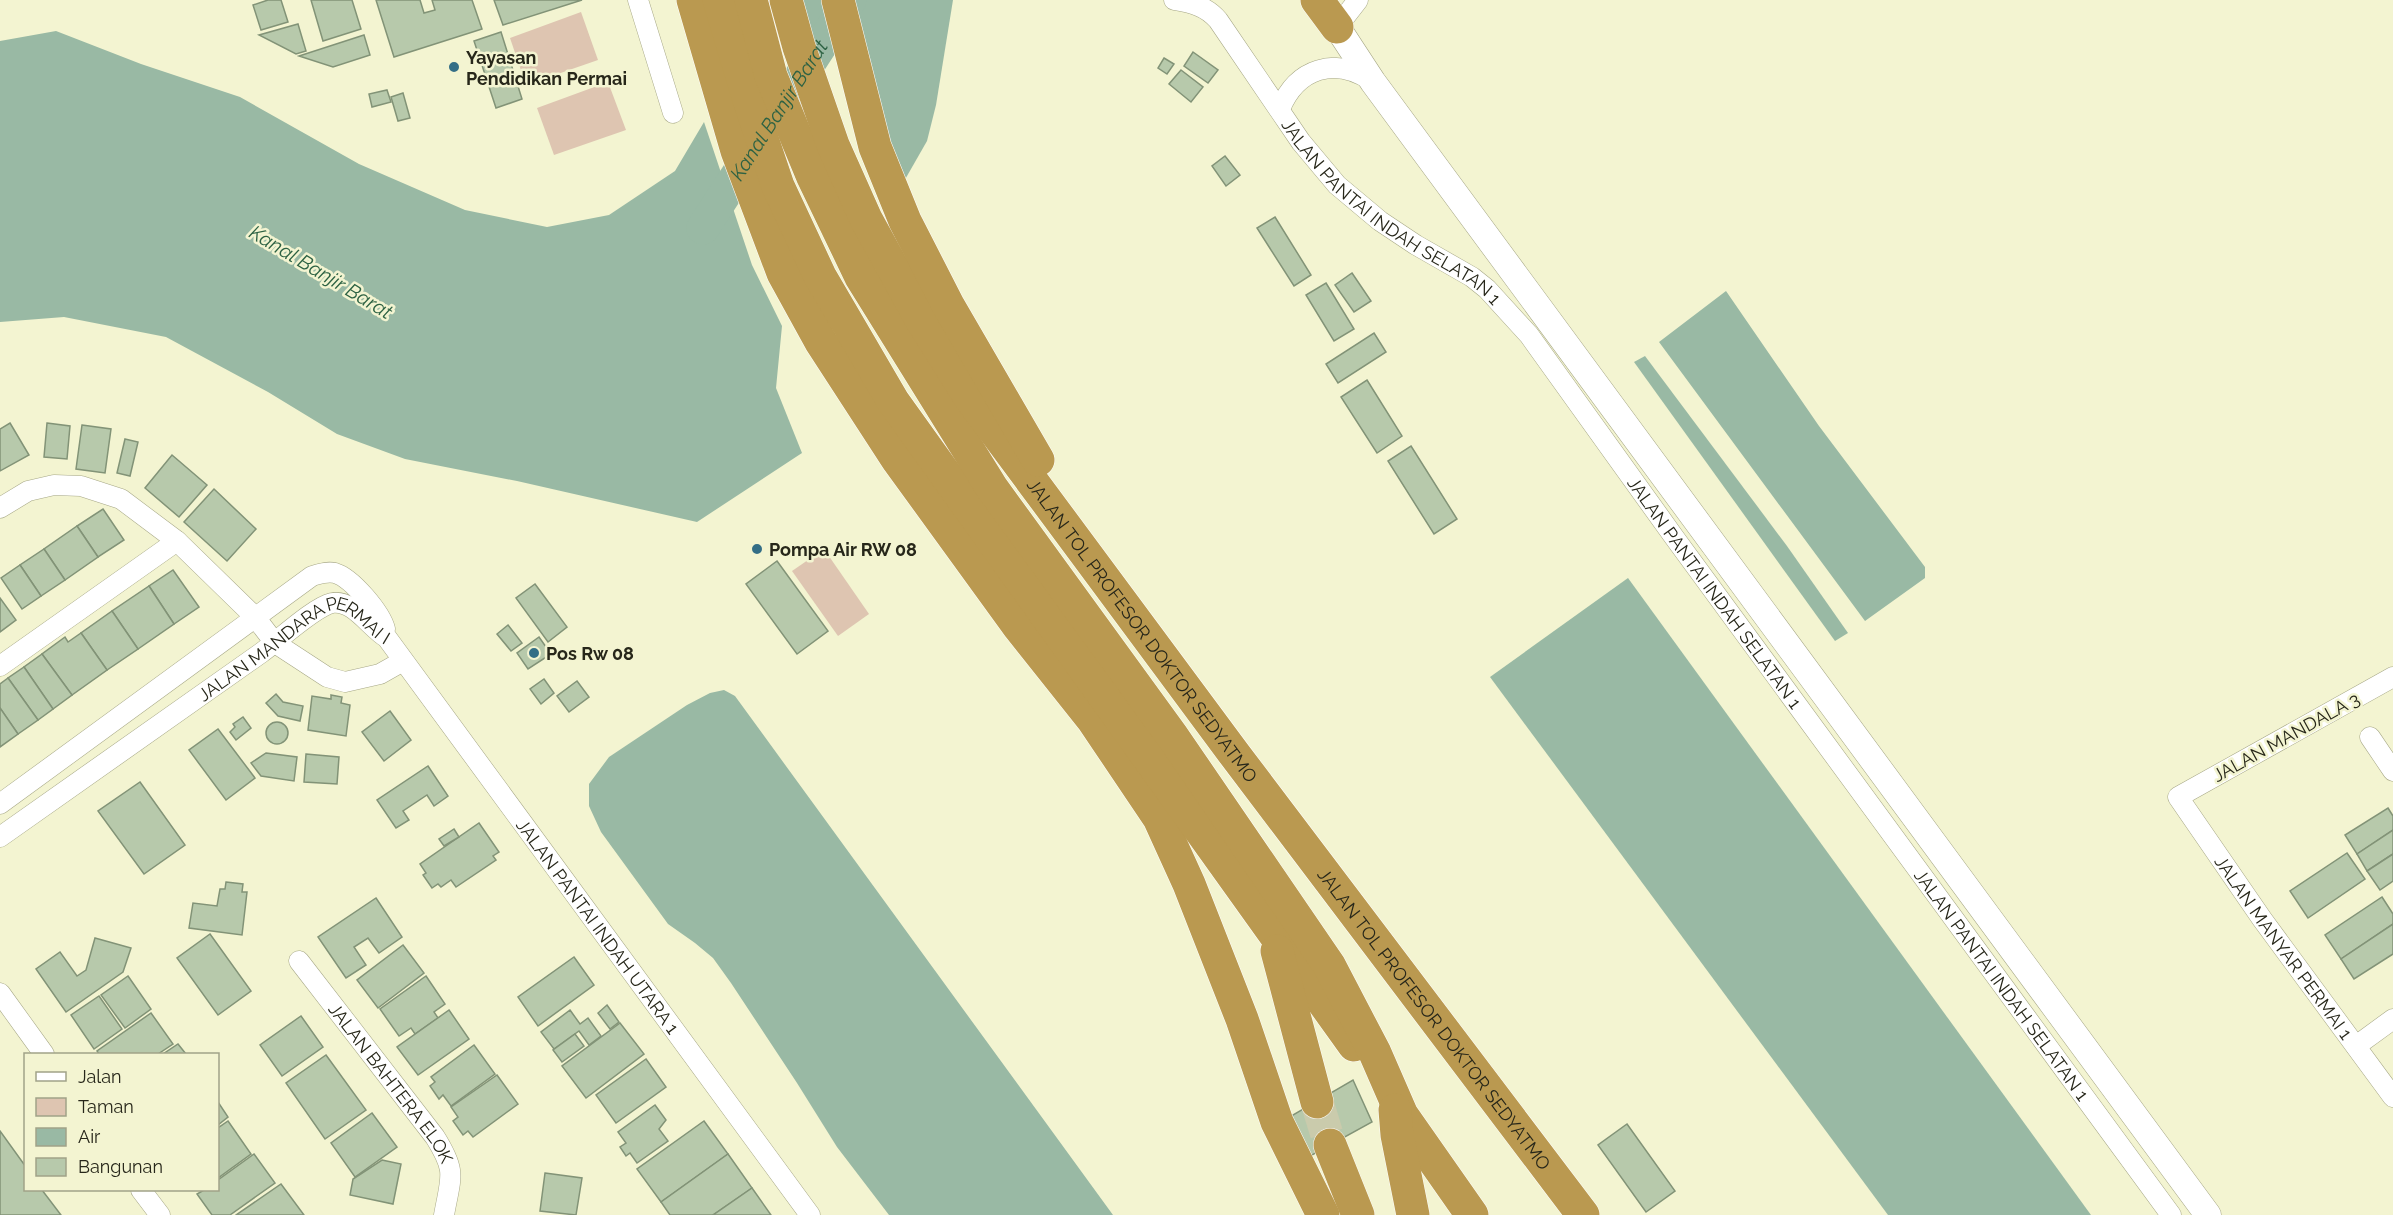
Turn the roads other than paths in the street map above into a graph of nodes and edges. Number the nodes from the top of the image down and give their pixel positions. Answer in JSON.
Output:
{"nodes":[{"id":1,"x":638,"y":0,"type":"edge"},
{"id":2,"x":693,"y":0,"type":"edge"},
{"id":3,"x":719,"y":0,"type":"edge"},
{"id":4,"x":751,"y":0,"type":"edge"},
{"id":5,"x":786,"y":0,"type":"edge"},
{"id":6,"x":838,"y":0,"type":"edge"},
{"id":7,"x":1174,"y":0,"type":"edge"},
{"id":8,"x":1317,"y":0,"type":"edge"},
{"id":9,"x":1348,"y":13,"type":"edge"},
{"id":10,"x":1373,"y":82,"type":"junction"},
{"id":11,"x":1280,"y":109,"type":"junction"},
{"id":12,"x":673,"y":113,"type":"dead end"},
{"id":13,"x":934,"y":312,"type":"junction"},
{"id":14,"x":0,"y":508,"type":"edge"},
{"id":15,"x":177,"y":541,"type":"junction"},
{"id":16,"x":255,"y":617,"type":"junction"},
{"id":17,"x":387,"y":638,"type":"junction"},
{"id":18,"x":275,"y":643,"type":"junction"},
{"id":19,"x":404,"y":661,"type":"junction"},
{"id":20,"x":0,"y":666,"type":"edge"},
{"id":21,"x":2393,"y":677,"type":"edge"},
{"id":22,"x":2370,"y":737,"type":"dead end"},
{"id":23,"x":2393,"y":771,"type":"edge"},
{"id":24,"x":2178,"y":797,"type":"joint"},
{"id":25,"x":0,"y":804,"type":"edge"},
{"id":26,"x":0,"y":837,"type":"edge"},
{"id":27,"x":1272,"y":932,"type":"junction"},
{"id":28,"x":298,"y":961,"type":"dead end"},
{"id":29,"x":0,"y":993,"type":"edge"},
{"id":30,"x":2393,"y":1019,"type":"edge"},
{"id":31,"x":2356,"y":1046,"type":"junction"},
{"id":32,"x":43,"y":1053,"type":"edge"},
{"id":33,"x":2393,"y":1096,"type":"edge"},
{"id":34,"x":1395,"y":1099,"type":"junction"},
{"id":35,"x":1317,"y":1102,"type":"tunnel mouth"},
{"id":36,"x":1330,"y":1145,"type":"tunnel mouth"},
{"id":37,"x":142,"y":1191,"type":"edge"},
{"id":38,"x":160,"y":1215,"type":"edge"},
{"id":39,"x":444,"y":1215,"type":"edge"},
{"id":40,"x":810,"y":1215,"type":"edge"},
{"id":41,"x":1323,"y":1215,"type":"edge"},
{"id":42,"x":1358,"y":1215,"type":"edge"},
{"id":43,"x":1413,"y":1215,"type":"edge"},
{"id":44,"x":1472,"y":1215,"type":"edge"},
{"id":45,"x":1583,"y":1215,"type":"edge"},
{"id":46,"x":2171,"y":1215,"type":"edge"},
{"id":47,"x":2208,"y":1215,"type":"edge"}],
"edges":[{"from":1,"to":12,"type":"street"},
{"from":2,"to":41,"type":"highway"},
{"from":3,"to":27,"type":"highway","name":"JALAN TOL PROFESOR DOKTOR SEDYATMO"},
{"from":4,"to":34,"type":"highway","name":"JALAN TOL PROFESOR DOKTOR SEDYATMO"},
{"from":5,"to":13,"type":"highway"},
{"from":6,"to":13,"type":"highway"},
{"from":7,"to":11,"type":"street"},
{"from":8,"to":9,"type":"highway"},
{"from":9,"to":10,"type":"street","name":"JALAN PANTAI INDAH SELATAN 1"},
{"from":10,"to":11,"type":"street","name":"JALAN PANTAI INDAH SELATAN 1"},
{"from":10,"to":47,"type":"street","name":"JALAN PANTAI INDAH SELATAN 1"},
{"from":11,"to":46,"type":"street","name":"JALAN PANTAI INDAH SELATAN 1"},
{"from":13,"to":45,"type":"highway","name":"JALAN TOL PROFESOR DOKTOR SEDYATMO"},
{"from":14,"to":15,"type":"street"},
{"from":15,"to":16,"type":"street"},
{"from":15,"to":20,"type":"street"},
{"from":16,"to":17,"type":"street","name":"JALAN MANDARA PERMAI I"},
{"from":16,"to":18,"type":"street"},
{"from":16,"to":25,"type":"street","name":"JALAN MANDARA PERMAI I"},
{"from":17,"to":18,"type":"street","name":"JALAN MANDARA PERMAI I"},
{"from":17,"to":19,"type":"street","name":"JALAN PANTAI INDAH UTARA 1"},
{"from":18,"to":19,"type":"street"},
{"from":18,"to":26,"type":"street","name":"JALAN MANDARA PERMAI I"},
{"from":19,"to":40,"type":"street","name":"JALAN PANTAI INDAH UTARA 1"},
{"from":21,"to":24,"type":"street","name":"JALAN MANDALA 3"},
{"from":22,"to":23,"type":"street"},
{"from":24,"to":31,"type":"street","name":"JALAN MANYAR PERMAI 1"},
{"from":27,"to":34,"type":"highway","name":"JALAN TOL PROFESOR DOKTOR SEDYATMO"},
{"from":27,"to":35,"type":"highway","name":"JALAN TOL PROFESOR DOKTOR SEDYATMO"},
{"from":28,"to":39,"type":"street","name":"JALAN BAHTERA ELOK"},
{"from":29,"to":32,"type":"street"},
{"from":30,"to":31,"type":"street"},
{"from":31,"to":33,"type":"street","name":"JALAN MANYAR PERMAI 1"},
{"from":34,"to":43,"type":"highway"},
{"from":34,"to":44,"type":"highway","name":"JALAN TOL PROFESOR DOKTOR SEDYATMO"},
{"from":36,"to":42,"type":"highway"},
{"from":37,"to":38,"type":"street"}]}
